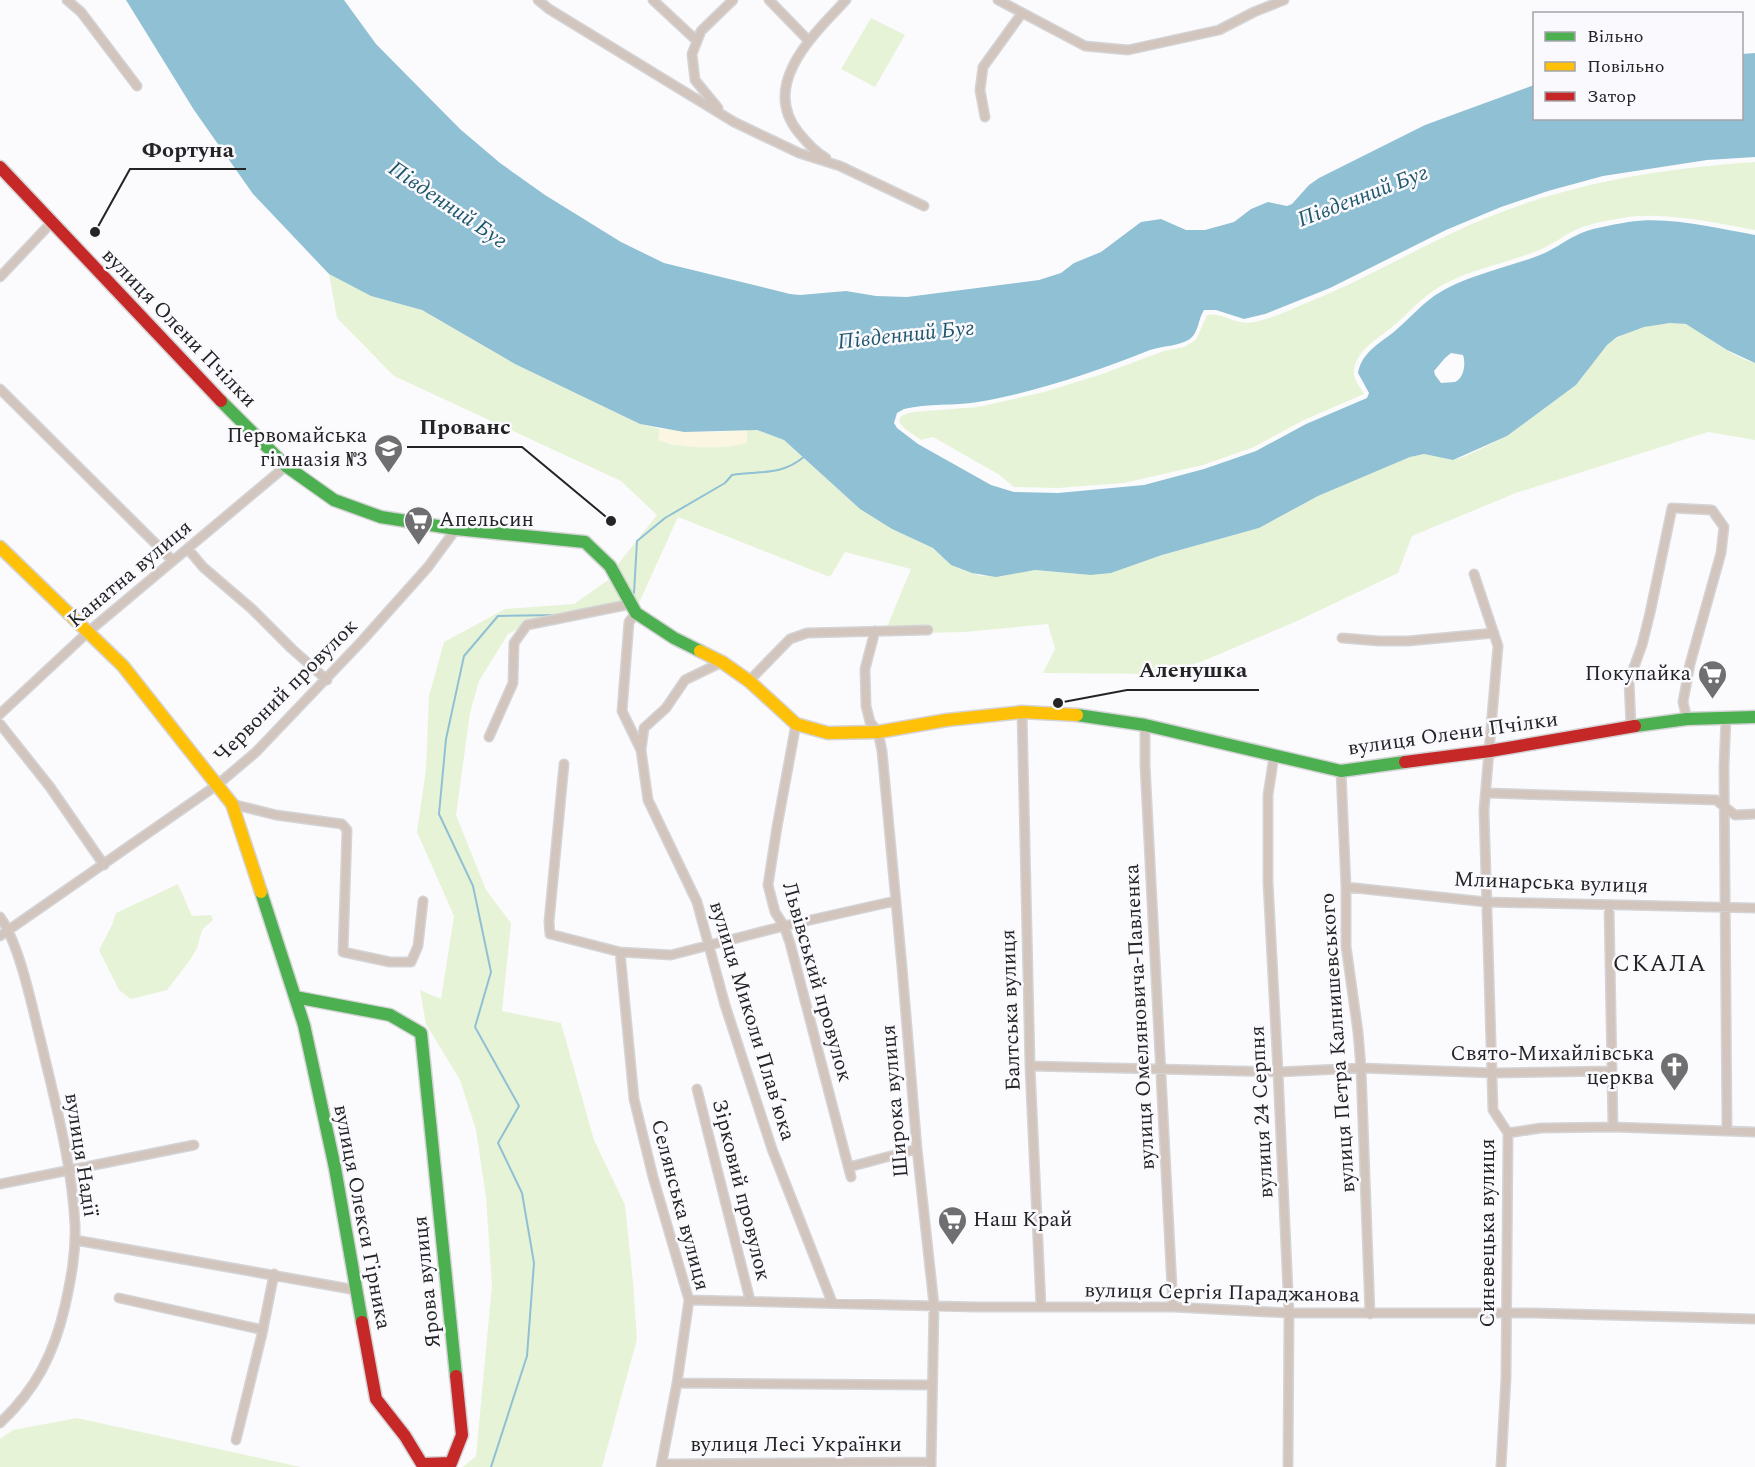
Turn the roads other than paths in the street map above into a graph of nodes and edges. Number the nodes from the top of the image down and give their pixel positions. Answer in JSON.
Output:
{"nodes":[{"id":1,"x":67,"y":0,"type":"edge"},
{"id":2,"x":538,"y":0,"type":"edge"},
{"id":3,"x":653,"y":0,"type":"edge"},
{"id":4,"x":733,"y":0,"type":"edge"},
{"id":5,"x":769,"y":0,"type":"edge"},
{"id":6,"x":846,"y":0,"type":"edge"},
{"id":7,"x":998,"y":0,"type":"edge"},
{"id":8,"x":1284,"y":0,"type":"edge"},
{"id":9,"x":1022,"y":13,"type":"junction"},
{"id":10,"x":808,"y":40,"type":"junction"},
{"id":11,"x":697,"y":41,"type":"junction"},
{"id":12,"x":137,"y":86,"type":"dead end"},
{"id":13,"x":985,"y":117,"type":"dead end"},
{"id":14,"x":734,"y":122,"type":"junction"},
{"id":15,"x":840,"y":166,"type":"junction"},
{"id":16,"x":0,"y":167,"type":"edge"},
{"id":17,"x":924,"y":206,"type":"dead end"},
{"id":18,"x":51,"y":224,"type":"junction"},
{"id":19,"x":0,"y":277,"type":"edge"},
{"id":20,"x":0,"y":388,"type":"edge"},
{"id":21,"x":286,"y":466,"type":"junction"},
{"id":22,"x":456,"y":529,"type":"junction"},
{"id":23,"x":0,"y":547,"type":"edge"},
{"id":24,"x":188,"y":549,"type":"junction"},
{"id":25,"x":173,"y":561,"type":"junction"},
{"id":26,"x":1474,"y":574,"type":"dead end"},
{"id":27,"x":633,"y":609,"type":"junction"},
{"id":28,"x":928,"y":630,"type":"dead end"},
{"id":29,"x":874,"y":631,"type":"junction"},
{"id":30,"x":88,"y":632,"type":"junction"},
{"id":31,"x":1494,"y":633,"type":"junction"},
{"id":32,"x":1342,"y":638,"type":"dead end"},
{"id":33,"x":722,"y":662,"type":"junction"},
{"id":34,"x":327,"y":680,"type":"junction"},
{"id":35,"x":749,"y":681,"type":"junction"},
{"id":36,"x":1022,"y":711,"type":"junction"},
{"id":37,"x":0,"y":714,"type":"edge"},
{"id":38,"x":1755,"y":717,"type":"edge"},
{"id":39,"x":1726,"y":718,"type":"junction"},
{"id":40,"x":1687,"y":719,"type":"junction"},
{"id":41,"x":0,"y":724,"type":"edge"},
{"id":42,"x":796,"y":724,"type":"junction"},
{"id":43,"x":1145,"y":725,"type":"junction"},
{"id":44,"x":1631,"y":726,"type":"junction"},
{"id":45,"x":878,"y":732,"type":"junction"},
{"id":46,"x":489,"y":737,"type":"dead end"},
{"id":47,"x":641,"y":750,"type":"junction"},
{"id":48,"x":1490,"y":751,"type":"junction"},
{"id":49,"x":1274,"y":756,"type":"junction"},
{"id":50,"x":564,"y":764,"type":"dead end"},
{"id":51,"x":1341,"y":771,"type":"junction"},
{"id":52,"x":217,"y":785,"type":"junction"},
{"id":53,"x":1487,"y":793,"type":"junction"},
{"id":54,"x":232,"y":804,"type":"junction"},
{"id":55,"x":1725,"y":807,"type":"junction"},
{"id":56,"x":1755,"y":814,"type":"edge"},
{"id":57,"x":104,"y":865,"type":"junction"},
{"id":58,"x":1346,"y":886,"type":"junction"},
{"id":59,"x":895,"y":901,"type":"junction"},
{"id":60,"x":423,"y":902,"type":"dead end"},
{"id":61,"x":1486,"y":902,"type":"junction"},
{"id":62,"x":1609,"y":905,"type":"junction"},
{"id":63,"x":1726,"y":908,"type":"junction"},
{"id":64,"x":1755,"y":908,"type":"edge"},
{"id":65,"x":0,"y":917,"type":"edge"},
{"id":66,"x":784,"y":926,"type":"junction"},
{"id":67,"x":9,"y":930,"type":"junction"},
{"id":68,"x":0,"y":936,"type":"edge"},
{"id":69,"x":709,"y":945,"type":"junction"},
{"id":70,"x":620,"y":952,"type":"junction"},
{"id":71,"x":295,"y":998,"type":"junction"},
{"id":72,"x":1030,"y":1066,"type":"junction"},
{"id":73,"x":1361,"y":1068,"type":"junction"},
{"id":74,"x":1162,"y":1069,"type":"junction"},
{"id":75,"x":1612,"y":1071,"type":"junction"},
{"id":76,"x":1278,"y":1072,"type":"junction"},
{"id":77,"x":1493,"y":1072,"type":"junction"},
{"id":78,"x":697,"y":1089,"type":"dead end"},
{"id":79,"x":1613,"y":1127,"type":"junction"},
{"id":80,"x":1727,"y":1130,"type":"junction"},
{"id":81,"x":1755,"y":1132,"type":"edge"},
{"id":82,"x":1508,"y":1133,"type":"junction"},
{"id":83,"x":194,"y":1145,"type":"dead end"},
{"id":84,"x":917,"y":1149,"type":"junction"},
{"id":85,"x":849,"y":1167,"type":"junction"},
{"id":86,"x":69,"y":1170,"type":"junction"},
{"id":87,"x":851,"y":1177,"type":"dead end"},
{"id":88,"x":0,"y":1184,"type":"edge"},
{"id":89,"x":75,"y":1240,"type":"junction"},
{"id":90,"x":274,"y":1274,"type":"junction"},
{"id":91,"x":356,"y":1290,"type":"junction"},
{"id":92,"x":118,"y":1298,"type":"dead end"},
{"id":93,"x":689,"y":1300,"type":"junction"},
{"id":94,"x":750,"y":1300,"type":"junction"},
{"id":95,"x":832,"y":1302,"type":"junction"},
{"id":96,"x":934,"y":1305,"type":"junction"},
{"id":97,"x":1041,"y":1307,"type":"junction"},
{"id":98,"x":1173,"y":1307,"type":"junction"},
{"id":99,"x":1289,"y":1313,"type":"junction"},
{"id":100,"x":1370,"y":1314,"type":"junction"},
{"id":101,"x":1505,"y":1314,"type":"junction"},
{"id":102,"x":1755,"y":1319,"type":"edge"},
{"id":103,"x":263,"y":1330,"type":"junction"},
{"id":104,"x":677,"y":1383,"type":"junction"},
{"id":105,"x":932,"y":1385,"type":"junction"},
{"id":106,"x":0,"y":1423,"type":"edge"},
{"id":107,"x":405,"y":1436,"type":"joint"},
{"id":108,"x":236,"y":1440,"type":"dead end"},
{"id":109,"x":931,"y":1465,"type":"edge"},
{"id":110,"x":661,"y":1466,"type":"edge"},
{"id":111,"x":1288,"y":1467,"type":"edge"},
{"id":112,"x":1501,"y":1467,"type":"edge"}],
"edges":[{"from":1,"to":12,"type":"street"},
{"from":2,"to":14,"type":"street"},
{"from":3,"to":11,"type":"street"},
{"from":4,"to":11,"type":"street"},
{"from":5,"to":10,"type":"street"},
{"from":6,"to":10,"type":"street"},
{"from":7,"to":9,"type":"street"},
{"from":8,"to":9,"type":"street"},
{"from":9,"to":13,"type":"street"},
{"from":10,"to":15,"type":"street"},
{"from":11,"to":14,"type":"street"},
{"from":14,"to":15,"type":"street"},
{"from":15,"to":17,"type":"street"},
{"from":16,"to":18,"type":"street","name":"вулиця Олени Пчілки"},
{"from":18,"to":19,"type":"street"},
{"from":18,"to":21,"type":"street","name":"вулиця Олени Пчілки"},
{"from":20,"to":25,"type":"street"},
{"from":21,"to":22,"type":"street","name":"вулиця Олени Пчілки"},
{"from":21,"to":24,"type":"street","name":"Канатна вулиця"},
{"from":22,"to":27,"type":"street","name":"вулиця Олени Пчілки"},
{"from":22,"to":34,"type":"street","name":"Червоний провулок"},
{"from":23,"to":30,"type":"street","name":"вулиця Олекси Гірника"},
{"from":24,"to":25,"type":"street","name":"Канатна вулиця"},
{"from":24,"to":34,"type":"street"},
{"from":25,"to":30,"type":"street","name":"Канатна вулиця"},
{"from":26,"to":31,"type":"street","name":"Синевецька вулиця"},
{"from":27,"to":33,"type":"street","name":"вулиця Олени Пчілки"},
{"from":27,"to":46,"type":"street"},
{"from":27,"to":47,"type":"street","name":"вулиця Миколи Плавʼюка"},
{"from":28,"to":29,"type":"street"},
{"from":29,"to":35,"type":"street"},
{"from":29,"to":45,"type":"street","name":"Широка вулиця"},
{"from":30,"to":37,"type":"street","name":"Канатна вулиця"},
{"from":30,"to":52,"type":"street","name":"вулиця Олекси Гірника"},
{"from":31,"to":32,"type":"street"},
{"from":31,"to":48,"type":"street","name":"Синевецька вулиця"},
{"from":33,"to":35,"type":"street","name":"вулиця Олени Пчілки"},
{"from":33,"to":47,"type":"street","name":"вулиця Миколи Плавʼюка"},
{"from":34,"to":52,"type":"street","name":"Червоний провулок"},
{"from":35,"to":42,"type":"street","name":"вулиця Олени Пчілки"},
{"from":36,"to":43,"type":"street","name":"вулиця Олени Пчілки"},
{"from":36,"to":45,"type":"street","name":"вулиця Олени Пчілки"},
{"from":36,"to":72,"type":"street","name":"Балтська вулиця"},
{"from":38,"to":39,"type":"street","name":"вулиця Олени Пчілки"},
{"from":39,"to":40,"type":"street","name":"вулиця Олени Пчілки"},
{"from":39,"to":55,"type":"street"},
{"from":40,"to":44,"type":"street","name":"вулиця Олени Пчілки"},
{"from":40,"to":44,"type":"street"},
{"from":41,"to":57,"type":"street"},
{"from":42,"to":45,"type":"street","name":"вулиця Олени Пчілки"},
{"from":42,"to":66,"type":"street","name":"Львівський провулок"},
{"from":43,"to":49,"type":"street","name":"вулиця Олени Пчілки"},
{"from":43,"to":74,"type":"street","name":"вулиця Омеляновича-Павленка"},
{"from":44,"to":48,"type":"street","name":"вулиця Олени Пчілки"},
{"from":45,"to":59,"type":"street","name":"Широка вулиця"},
{"from":47,"to":69,"type":"street","name":"вулиця Миколи Плавʼюка"},
{"from":48,"to":51,"type":"street","name":"вулиця Олени Пчілки"},
{"from":48,"to":53,"type":"street","name":"Синевецька вулиця"},
{"from":49,"to":51,"type":"street","name":"вулиця Олени Пчілки"},
{"from":49,"to":76,"type":"street","name":"вулиця 24 Серпня"},
{"from":50,"to":70,"type":"street"},
{"from":51,"to":58,"type":"street","name":"вулиця Петра Калнишевського"},
{"from":52,"to":54,"type":"street","name":"вулиця Олекси Гірника"},
{"from":52,"to":57,"type":"street","name":"Червоний провулок"},
{"from":53,"to":55,"type":"street"},
{"from":53,"to":61,"type":"street","name":"Синевецька вулиця"},
{"from":54,"to":60,"type":"street"},
{"from":54,"to":71,"type":"street","name":"вулиця Олекси Гірника"},
{"from":55,"to":56,"type":"street"},
{"from":55,"to":63,"type":"street"},
{"from":57,"to":67,"type":"street","name":"Червоний провулок"},
{"from":58,"to":61,"type":"street","name":"Млинарська вулиця"},
{"from":58,"to":73,"type":"street","name":"вулиця Петра Калнишевського"},
{"from":59,"to":66,"type":"street"},
{"from":59,"to":84,"type":"street","name":"Широка вулиця"},
{"from":61,"to":62,"type":"street","name":"Млинарська вулиця"},
{"from":61,"to":77,"type":"street","name":"Синевецька вулиця"},
{"from":62,"to":63,"type":"street","name":"Млинарська вулиця"},
{"from":62,"to":75,"type":"street"},
{"from":63,"to":64,"type":"street","name":"Млинарська вулиця"},
{"from":63,"to":80,"type":"street"},
{"from":65,"to":67,"type":"street","name":"вулиця Надії"},
{"from":66,"to":69,"type":"street"},
{"from":66,"to":85,"type":"street","name":"Львівський провулок"},
{"from":67,"to":68,"type":"street","name":"Червоний провулок"},
{"from":67,"to":86,"type":"street","name":"вулиця Надії"},
{"from":69,"to":70,"type":"street"},
{"from":69,"to":95,"type":"street","name":"вулиця Миколи Плавʼюка"},
{"from":70,"to":93,"type":"street","name":"Селянська вулиця"},
{"from":71,"to":91,"type":"street","name":"вулиця Олекси Гірника"},
{"from":71,"to":107,"type":"street","name":"Ярова вулиця"},
{"from":72,"to":74,"type":"street"},
{"from":72,"to":97,"type":"street","name":"Балтська вулиця"},
{"from":73,"to":76,"type":"street"},
{"from":73,"to":77,"type":"street"},
{"from":73,"to":100,"type":"street","name":"вулиця Петра Калнишевського"},
{"from":74,"to":76,"type":"street"},
{"from":74,"to":98,"type":"street","name":"вулиця Омеляновича-Павленка"},
{"from":75,"to":77,"type":"street"},
{"from":75,"to":79,"type":"street"},
{"from":76,"to":99,"type":"street","name":"вулиця 24 Серпня"},
{"from":77,"to":82,"type":"street","name":"Синевецька вулиця"},
{"from":78,"to":94,"type":"street","name":"Зірковий провулок"},
{"from":79,"to":80,"type":"street"},
{"from":79,"to":82,"type":"street"},
{"from":80,"to":81,"type":"street"},
{"from":82,"to":101,"type":"street","name":"Синевецька вулиця"},
{"from":83,"to":86,"type":"street"},
{"from":84,"to":85,"type":"street"},
{"from":84,"to":96,"type":"street","name":"Широка вулиця"},
{"from":85,"to":87,"type":"street","name":"Львівський провулок"},
{"from":86,"to":88,"type":"street"},
{"from":86,"to":89,"type":"street","name":"вулиця Надії"},
{"from":89,"to":90,"type":"street"},
{"from":89,"to":106,"type":"street","name":"вулиця Надії"},
{"from":90,"to":91,"type":"street"},
{"from":90,"to":103,"type":"street"},
{"from":91,"to":107,"type":"street","name":"вулиця Олекси Гірника"},
{"from":92,"to":103,"type":"street"},
{"from":93,"to":94,"type":"street","name":"вулиця Сергія Параджанова"},
{"from":93,"to":104,"type":"street","name":"Селянська вулиця"},
{"from":94,"to":95,"type":"street","name":"вулиця Сергія Параджанова"},
{"from":95,"to":96,"type":"street","name":"вулиця Сергія Параджанова"},
{"from":96,"to":97,"type":"street","name":"вулиця Сергія Параджанова"},
{"from":96,"to":105,"type":"street","name":"Широка вулиця"},
{"from":97,"to":98,"type":"street","name":"вулиця Сергія Параджанова"},
{"from":98,"to":99,"type":"street","name":"вулиця Сергія Параджанова"},
{"from":99,"to":100,"type":"street","name":"вулиця Сергія Параджанова"},
{"from":99,"to":111,"type":"street","name":"вулиця 24 Серпня"},
{"from":100,"to":101,"type":"street","name":"вулиця Сергія Параджанова"},
{"from":101,"to":102,"type":"street","name":"вулиця Сергія Параджанова"},
{"from":101,"to":112,"type":"street","name":"Синевецька вулиця"},
{"from":103,"to":108,"type":"street"},
{"from":104,"to":105,"type":"street"},
{"from":104,"to":110,"type":"street","name":"Селянська вулиця"},
{"from":105,"to":109,"type":"street","name":"Широка вулиця"},
{"from":109,"to":110,"type":"street","name":"вулиця Лесі Українки"}]}
